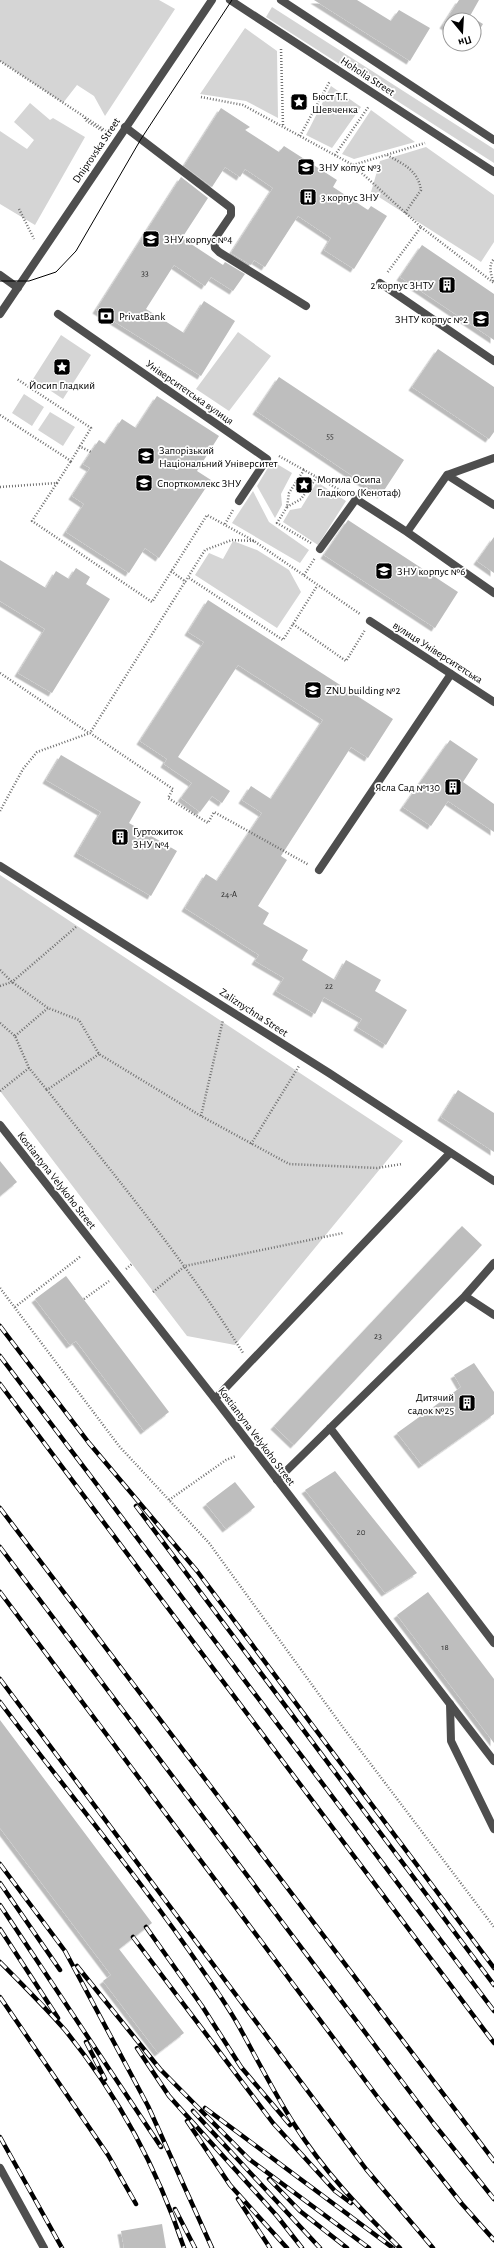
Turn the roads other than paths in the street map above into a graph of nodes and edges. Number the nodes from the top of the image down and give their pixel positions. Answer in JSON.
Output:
{"nodes":[{"id":1,"x":212,"y":0,"type":"edge"},
{"id":2,"x":230,"y":0,"type":"edge"},
{"id":3,"x":280,"y":0,"type":"edge"},
{"id":4,"x":125,"y":127,"type":"junction"},
{"id":5,"x":494,"y":140,"type":"edge"},
{"id":6,"x":494,"y":172,"type":"edge"},
{"id":7,"x":0,"y":275,"type":"edge"},
{"id":8,"x":380,"y":283,"type":"road end"},
{"id":9,"x":18,"y":288,"type":"junction"},
{"id":10,"x":306,"y":306,"type":"dead end"},
{"id":11,"x":1,"y":308,"type":"edge"},
{"id":12,"x":58,"y":314,"type":"dead end"},
{"id":13,"x":494,"y":361,"type":"edge"},
{"id":14,"x":494,"y":458,"type":"edge"},
{"id":15,"x":447,"y":475,"type":"junction"},
{"id":16,"x":239,"y":501,"type":"road end"},
{"id":17,"x":494,"y":505,"type":"edge"},
{"id":18,"x":407,"y":532,"type":"junction"},
{"id":19,"x":320,"y":549,"type":"road end"},
{"id":20,"x":494,"y":593,"type":"edge"},
{"id":21,"x":370,"y":621,"type":"road end"},
{"id":22,"x":451,"y":674,"type":"junction"},
{"id":23,"x":494,"y":702,"type":"edge"},
{"id":24,"x":0,"y":866,"type":"edge"},
{"id":25,"x":318,"y":870,"type":"road end"},
{"id":26,"x":0,"y":1125,"type":"edge"},
{"id":27,"x":450,"y":1153,"type":"junction"},
{"id":28,"x":494,"y":1181,"type":"edge"},
{"id":29,"x":494,"y":1263,"type":"edge"},
{"id":30,"x":465,"y":1296,"type":"junction"},
{"id":31,"x":494,"y":1315,"type":"edge"},
{"id":32,"x":215,"y":1399,"type":"junction"},
{"id":33,"x":330,"y":1428,"type":"junction"},
{"id":34,"x":277,"y":1480,"type":"junction"},
{"id":35,"x":494,"y":1643,"type":"edge"},
{"id":36,"x":450,"y":1704,"type":"junction"},
{"id":37,"x":494,"y":1761,"type":"edge"},
{"id":38,"x":494,"y":1830,"type":"edge"},
{"id":39,"x":0,"y":2168,"type":"edge"},
{"id":40,"x":44,"y":2248,"type":"edge"}],
"edges":[{"from":1,"to":4,"type":"street","name":"Dniprovska Street"},
{"from":2,"to":6,"type":"street","name":"Hoholia Street"},
{"from":3,"to":5,"type":"street","name":"Hoholia Street"},
{"from":4,"to":9,"type":"street","name":"Dniprovska Street"},
{"from":4,"to":10,"type":"street"},
{"from":7,"to":9,"type":"street"},
{"from":8,"to":13,"type":"street"},
{"from":9,"to":11,"type":"street","name":"Dniprovska Street"},
{"from":12,"to":16,"type":"street","name":"Університетська вулиця"},
{"from":14,"to":15,"type":"street"},
{"from":15,"to":17,"type":"street"},
{"from":15,"to":18,"type":"street"},
{"from":18,"to":19,"type":"street"},
{"from":18,"to":20,"type":"street"},
{"from":21,"to":22,"type":"street","name":"вулиця Університетська"},
{"from":22,"to":23,"type":"street","name":"вулиця Університетська"},
{"from":22,"to":25,"type":"street"},
{"from":24,"to":27,"type":"street","name":"Zaliznychna Street"},
{"from":26,"to":32,"type":"street","name":"Kostiantyna Velykoho Street"},
{"from":27,"to":28,"type":"street","name":"Zaliznychna Street"},
{"from":27,"to":32,"type":"street"},
{"from":29,"to":30,"type":"street"},
{"from":30,"to":31,"type":"street"},
{"from":30,"to":33,"type":"street"},
{"from":32,"to":34,"type":"street","name":"Kostiantyna Velykoho Street"},
{"from":33,"to":34,"type":"street"},
{"from":33,"to":35,"type":"street"},
{"from":34,"to":36,"type":"street","name":"Kostiantyna Velykoho Street"},
{"from":36,"to":37,"type":"street","name":"Kostiantyna Velykoho Street"},
{"from":36,"to":38,"type":"street"},
{"from":39,"to":40,"type":"street"}]}
